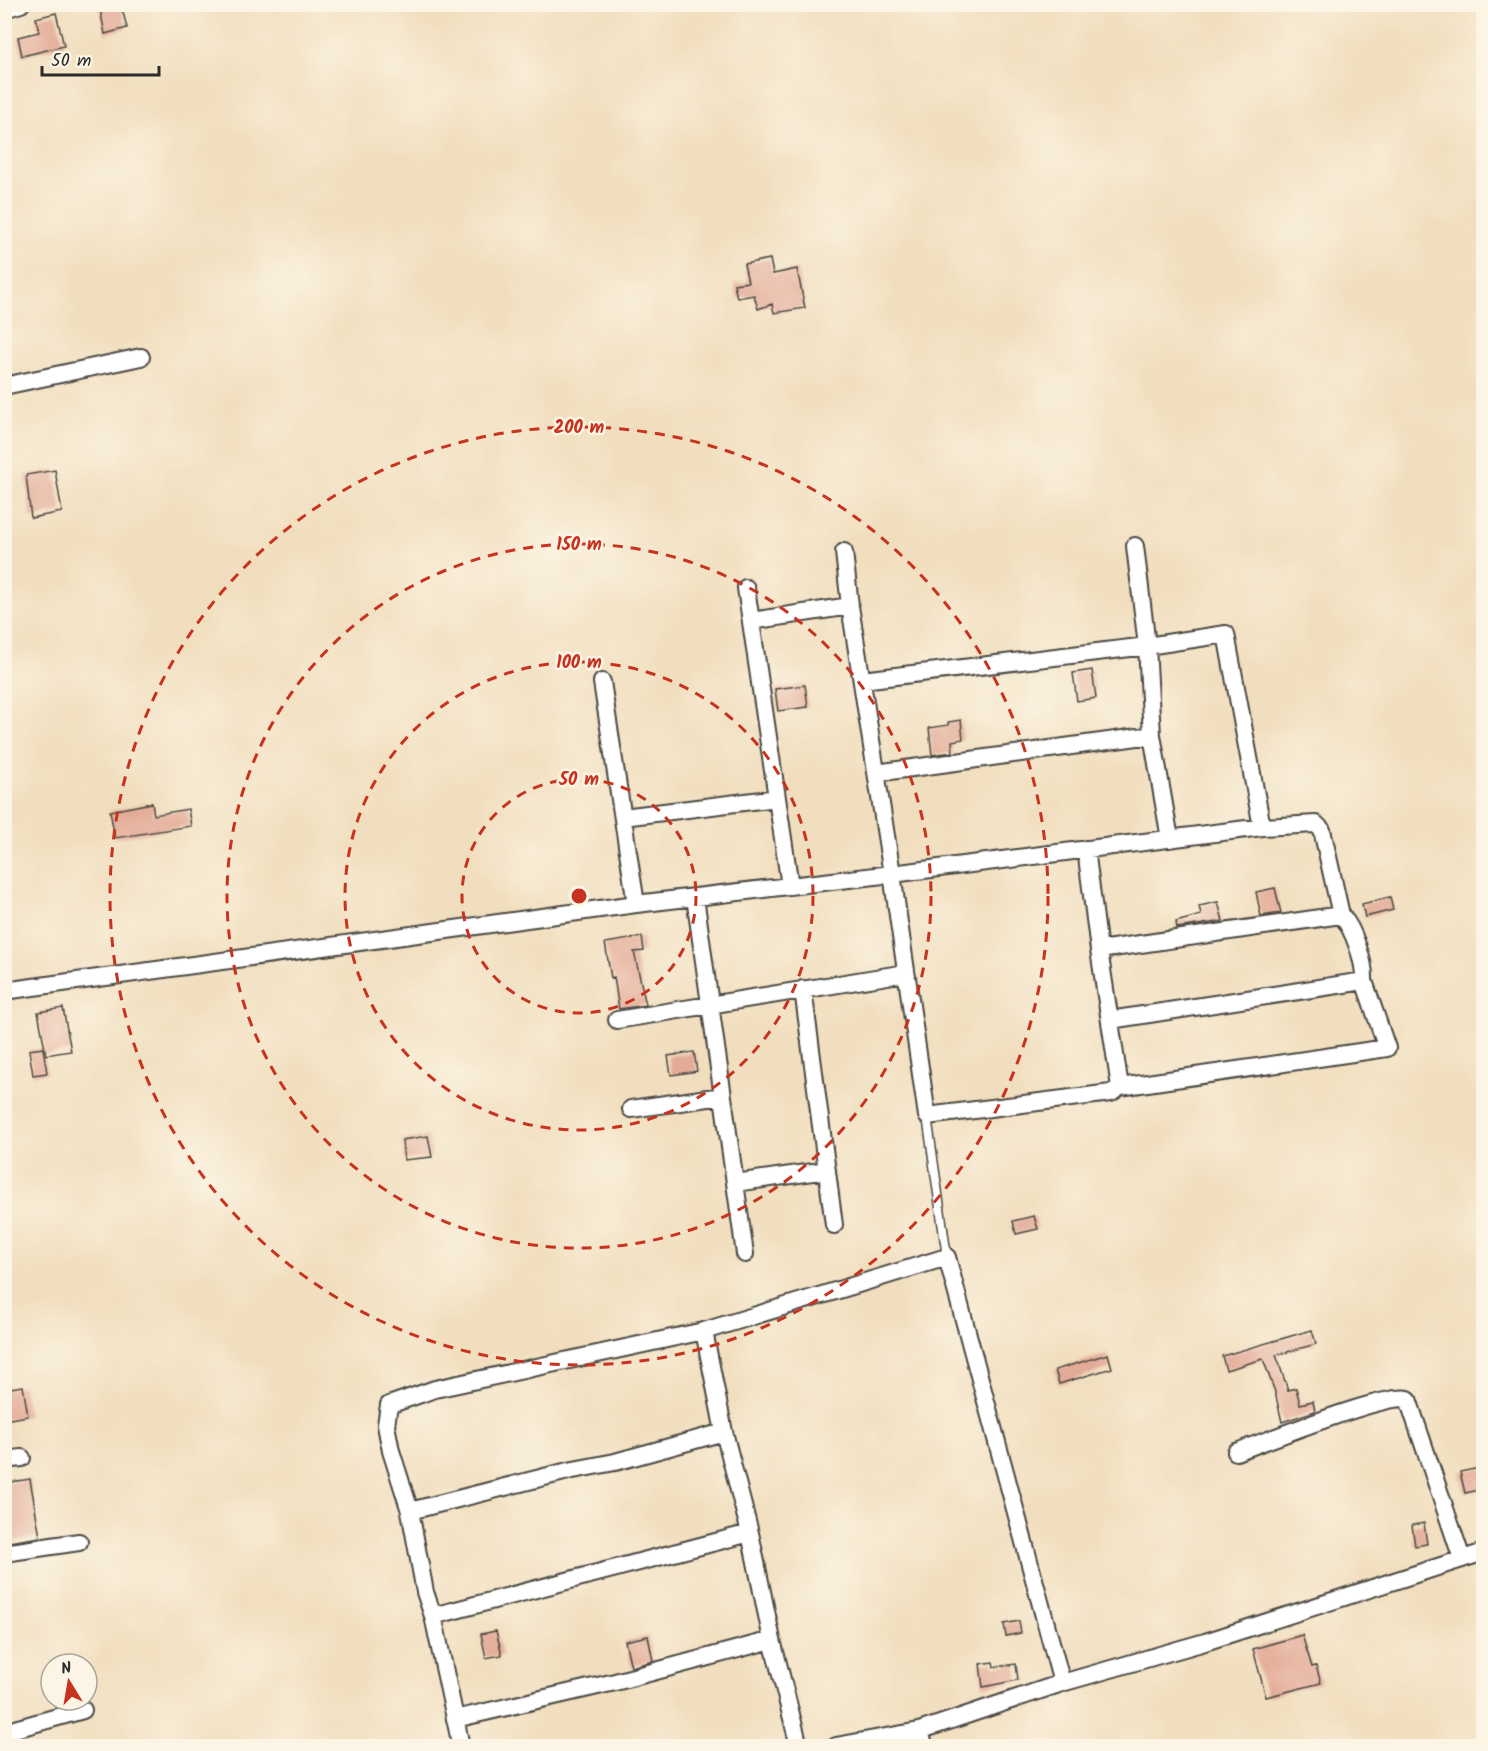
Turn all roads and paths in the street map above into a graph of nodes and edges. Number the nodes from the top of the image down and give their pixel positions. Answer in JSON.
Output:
{"nodes":[{"id":1,"x":21,"y":4,"type":"edge"},
{"id":2,"x":4,"y":9,"type":"edge"},
{"id":3,"x":141,"y":357,"type":"dead end"},
{"id":4,"x":4,"y":386,"type":"edge"},
{"id":5,"x":1135,"y":546,"type":"dead end"},
{"id":6,"x":844,"y":552,"type":"dead end"},
{"id":7,"x":746,"y":588,"type":"dead end"},
{"id":8,"x":850,"y":606,"type":"junction"},
{"id":9,"x":751,"y":621,"type":"junction"},
{"id":10,"x":1147,"y":646,"type":"junction"},
{"id":11,"x":862,"y":680,"type":"junction"},
{"id":12,"x":602,"y":682,"type":"dead end"},
{"id":13,"x":1152,"y":735,"type":"junction"},
{"id":14,"x":876,"y":773,"type":"junction"},
{"id":15,"x":777,"y":798,"type":"junction"},
{"id":16,"x":622,"y":817,"type":"junction"},
{"id":17,"x":1262,"y":828,"type":"junction"},
{"id":18,"x":1170,"y":839,"type":"junction"},
{"id":19,"x":1086,"y":849,"type":"junction"},
{"id":20,"x":892,"y":874,"type":"junction"},
{"id":21,"x":790,"y":886,"type":"junction"},
{"id":22,"x":695,"y":897,"type":"junction"},
{"id":23,"x":636,"y":904,"type":"junction"},
{"id":24,"x":1341,"y":915,"type":"junction"},
{"id":25,"x":1099,"y":950,"type":"junction"},
{"id":26,"x":906,"y":973,"type":"junction"},
{"id":27,"x":1364,"y":981,"type":"junction"},
{"id":28,"x":803,"y":989,"type":"junction"},
{"id":29,"x":4,"y":991,"type":"edge"},
{"id":30,"x":711,"y":1004,"type":"junction"},
{"id":31,"x":617,"y":1020,"type":"dead end"},
{"id":32,"x":1110,"y":1020,"type":"junction"},
{"id":33,"x":1120,"y":1087,"type":"junction"},
{"id":34,"x":722,"y":1096,"type":"junction"},
{"id":35,"x":631,"y":1109,"type":"dead end"},
{"id":36,"x":927,"y":1116,"type":"junction"},
{"id":37,"x":827,"y":1170,"type":"junction"},
{"id":38,"x":735,"y":1183,"type":"junction"},
{"id":39,"x":834,"y":1225,"type":"dead end"},
{"id":40,"x":744,"y":1254,"type":"dead end"},
{"id":41,"x":947,"y":1257,"type":"junction"},
{"id":42,"x":704,"y":1331,"type":"junction"},
{"id":43,"x":724,"y":1432,"type":"junction"},
{"id":44,"x":1236,"y":1452,"type":"dead end"},
{"id":45,"x":22,"y":1458,"type":"dead end"},
{"id":46,"x":4,"y":1460,"type":"edge"},
{"id":47,"x":410,"y":1510,"type":"junction"},
{"id":48,"x":750,"y":1533,"type":"junction"},
{"id":49,"x":79,"y":1542,"type":"dead end"},
{"id":50,"x":1484,"y":1552,"type":"edge"},
{"id":51,"x":4,"y":1553,"type":"edge"},
{"id":52,"x":1462,"y":1559,"type":"junction"},
{"id":53,"x":433,"y":1616,"type":"junction"},
{"id":54,"x":772,"y":1640,"type":"junction"},
{"id":55,"x":1062,"y":1683,"type":"junction"},
{"id":56,"x":76,"y":1712,"type":"edge"},
{"id":57,"x":455,"y":1719,"type":"junction"},
{"id":58,"x":4,"y":1732,"type":"edge"},
{"id":59,"x":922,"y":1739,"type":"edge"},
{"id":60,"x":461,"y":1746,"type":"edge"},
{"id":61,"x":799,"y":1746,"type":"edge"},
{"id":62,"x":836,"y":1746,"type":"edge"}],
"edges":[{"from":1,"to":2,"type":"street"},
{"from":3,"to":4,"type":"street"},
{"from":5,"to":10,"type":"street"},
{"from":6,"to":8,"type":"street"},
{"from":7,"to":9,"type":"street"},
{"from":8,"to":9,"type":"street"},
{"from":8,"to":11,"type":"street"},
{"from":9,"to":15,"type":"street"},
{"from":10,"to":11,"type":"street"},
{"from":10,"to":13,"type":"street"},
{"from":10,"to":17,"type":"street"},
{"from":11,"to":14,"type":"street"},
{"from":12,"to":16,"type":"street"},
{"from":13,"to":14,"type":"street"},
{"from":13,"to":18,"type":"street"},
{"from":14,"to":20,"type":"street"},
{"from":15,"to":16,"type":"street"},
{"from":15,"to":21,"type":"street"},
{"from":16,"to":23,"type":"street"},
{"from":17,"to":18,"type":"street"},
{"from":17,"to":24,"type":"street"},
{"from":18,"to":19,"type":"street"},
{"from":19,"to":20,"type":"street"},
{"from":19,"to":25,"type":"street"},
{"from":20,"to":21,"type":"street"},
{"from":20,"to":26,"type":"street"},
{"from":21,"to":22,"type":"street"},
{"from":22,"to":23,"type":"street"},
{"from":22,"to":30,"type":"street"},
{"from":23,"to":29,"type":"street"},
{"from":24,"to":25,"type":"street"},
{"from":24,"to":27,"type":"street"},
{"from":25,"to":32,"type":"street"},
{"from":26,"to":28,"type":"street"},
{"from":26,"to":36,"type":"street"},
{"from":27,"to":32,"type":"street"},
{"from":27,"to":33,"type":"street"},
{"from":28,"to":30,"type":"street"},
{"from":28,"to":37,"type":"street"},
{"from":30,"to":31,"type":"street"},
{"from":30,"to":34,"type":"street"},
{"from":32,"to":33,"type":"street"},
{"from":33,"to":36,"type":"street"},
{"from":34,"to":35,"type":"street"},
{"from":34,"to":38,"type":"street"},
{"from":36,"to":41,"type":"lane"},
{"from":37,"to":38,"type":"street"},
{"from":37,"to":39,"type":"street"},
{"from":38,"to":40,"type":"street"},
{"from":41,"to":42,"type":"street"},
{"from":41,"to":55,"type":"street"},
{"from":42,"to":43,"type":"street"},
{"from":42,"to":47,"type":"street"},
{"from":43,"to":47,"type":"street"},
{"from":43,"to":48,"type":"street"},
{"from":44,"to":52,"type":"street"},
{"from":45,"to":46,"type":"street"},
{"from":47,"to":53,"type":"street"},
{"from":48,"to":53,"type":"street"},
{"from":48,"to":54,"type":"street"},
{"from":49,"to":51,"type":"street"},
{"from":50,"to":52,"type":"street"},
{"from":52,"to":55,"type":"street"},
{"from":53,"to":57,"type":"street"},
{"from":54,"to":57,"type":"street"},
{"from":54,"to":61,"type":"street"},
{"from":55,"to":59,"type":"street"},
{"from":56,"to":58,"type":"street"},
{"from":57,"to":60,"type":"street"},
{"from":59,"to":62,"type":"street"}]}
